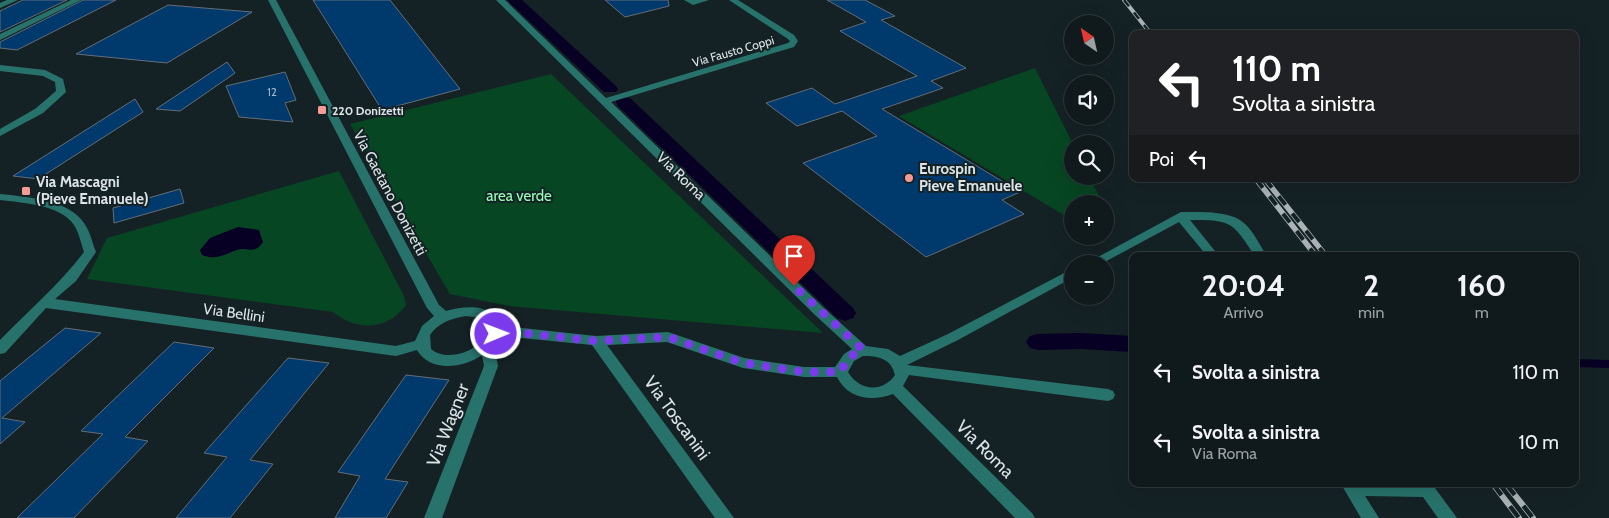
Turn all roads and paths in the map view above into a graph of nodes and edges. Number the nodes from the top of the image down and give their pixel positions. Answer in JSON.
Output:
{"nodes":[{"id":1,"x":14,"y":0,"type":"edge"},
{"id":2,"x":77,"y":0,"type":"edge"},
{"id":3,"x":272,"y":0,"type":"edge"},
{"id":4,"x":500,"y":0,"type":"edge"},
{"id":5,"x":688,"y":0,"type":"edge"},
{"id":6,"x":705,"y":0,"type":"edge"},
{"id":7,"x":733,"y":0,"type":"edge"},
{"id":8,"x":0,"y":6,"type":"edge"},
{"id":9,"x":0,"y":37,"type":"edge"},
{"id":10,"x":0,"y":68,"type":"edge"},
{"id":11,"x":605,"y":102,"type":"junction"},
{"id":12,"x":0,"y":133,"type":"edge"},
{"id":13,"x":0,"y":197,"type":"edge"},
{"id":14,"x":1181,"y":216,"type":"junction"},
{"id":15,"x":1210,"y":252,"type":"edge"},
{"id":16,"x":1258,"y":252,"type":"edge"},
{"id":17,"x":1108,"y":255,"type":"edge"},
{"id":18,"x":1064,"y":277,"type":"edge"},
{"id":19,"x":43,"y":303,"type":"junction"},
{"id":20,"x":444,"y":317,"type":"junction"},
{"id":21,"x":492,"y":339,"type":"junction"},
{"id":22,"x":596,"y":341,"type":"junction"},
{"id":23,"x":421,"y":344,"type":"junction"},
{"id":24,"x":0,"y":349,"type":"edge"},
{"id":25,"x":863,"y":350,"type":"junction"},
{"id":26,"x":900,"y":366,"type":"junction"},
{"id":27,"x":841,"y":372,"type":"junction"},
{"id":28,"x":895,"y":387,"type":"junction"},
{"id":29,"x":1108,"y":395,"type":"dead end"},
{"id":30,"x":1351,"y":487,"type":"edge"},
{"id":31,"x":1425,"y":487,"type":"edge"},
{"id":32,"x":434,"y":518,"type":"edge"},
{"id":33,"x":725,"y":518,"type":"edge"},
{"id":34,"x":1026,"y":518,"type":"edge"},
{"id":35,"x":1370,"y":518,"type":"edge"},
{"id":36,"x":1448,"y":518,"type":"edge"}],
"edges":[{"from":1,"to":8,"type":"street"},
{"from":2,"to":9,"type":"street"},
{"from":3,"to":20,"type":"street","name":"Via Gaetano Donizetti"},
{"from":4,"to":11,"type":"street","name":"Via Roma"},
{"from":5,"to":6,"type":"street"},
{"from":7,"to":11,"type":"street","name":"Via Fausto Coppi"},
{"from":10,"to":12,"type":"street"},
{"from":11,"to":25,"type":"street","name":"Via Roma"},
{"from":13,"to":19,"type":"street"},
{"from":14,"to":15,"type":"street"},
{"from":14,"to":16,"type":"street"},
{"from":14,"to":17,"type":"street"},
{"from":18,"to":26,"type":"street"},
{"from":19,"to":23,"type":"street","name":"Via Bellini"},
{"from":19,"to":24,"type":"street"},
{"from":20,"to":21,"type":"street"},
{"from":20,"to":23,"type":"street"},
{"from":21,"to":22,"type":"street"},
{"from":21,"to":23,"type":"street"},
{"from":21,"to":32,"type":"street","name":"Via Wagner"},
{"from":22,"to":27,"type":"street"},
{"from":22,"to":33,"type":"street","name":"Via Toscanini"},
{"from":25,"to":26,"type":"street"},
{"from":25,"to":27,"type":"street"},
{"from":26,"to":28,"type":"street"},
{"from":26,"to":29,"type":"street"},
{"from":27,"to":28,"type":"street"},
{"from":28,"to":34,"type":"street","name":"Via Roma"},
{"from":30,"to":31,"type":"street"},
{"from":30,"to":35,"type":"street"},
{"from":31,"to":36,"type":"street"}]}
